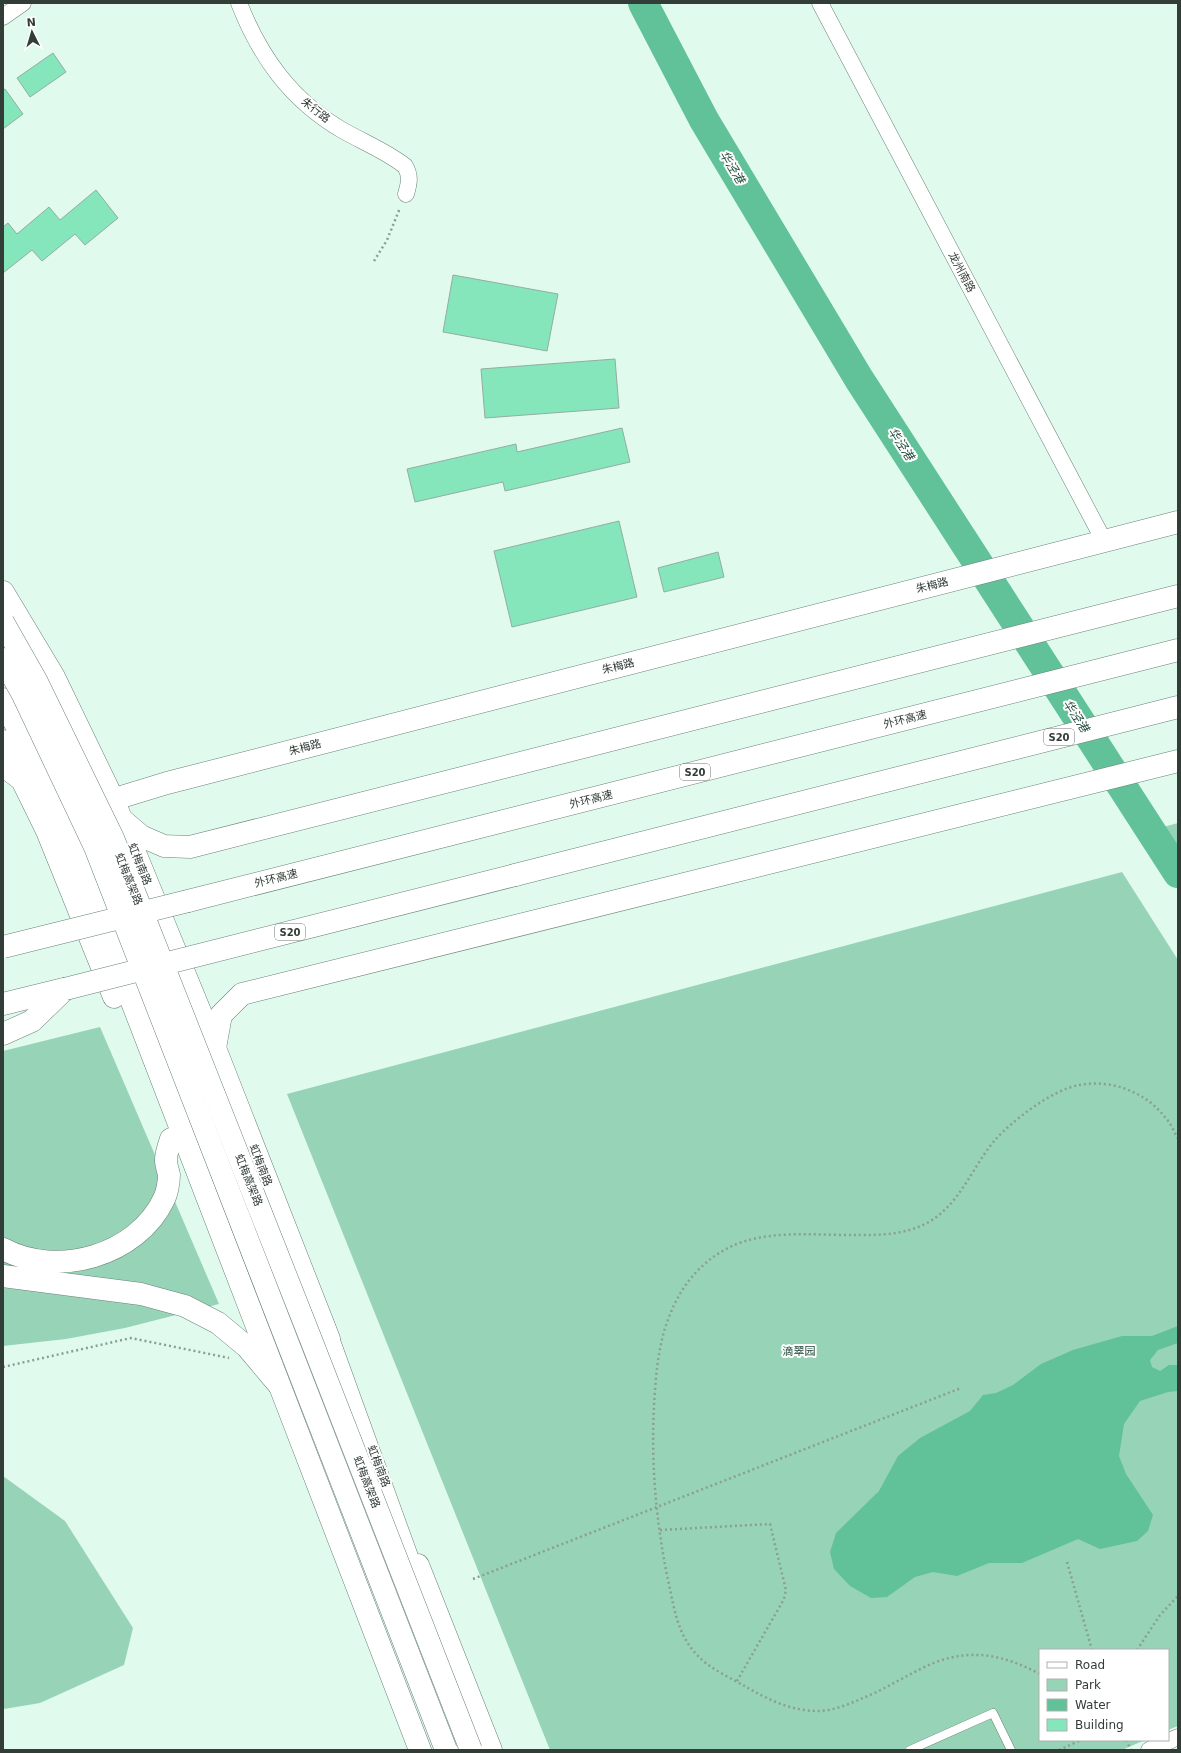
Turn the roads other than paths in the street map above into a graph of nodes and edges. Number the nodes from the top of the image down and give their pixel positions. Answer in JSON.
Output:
{"nodes":[{"id":1,"x":23,"y":3,"type":"edge"},
{"id":2,"x":239,"y":3,"type":"edge"},
{"id":3,"x":820,"y":3,"type":"edge"},
{"id":4,"x":3,"y":17,"type":"edge"},
{"id":5,"x":406,"y":194,"type":"road end"},
{"id":6,"x":1178,"y":522,"type":"edge"},
{"id":7,"x":1104,"y":541,"type":"junction"},
{"id":8,"x":3,"y":592,"type":"edge"},
{"id":9,"x":1178,"y":596,"type":"edge"},
{"id":10,"x":3,"y":622,"type":"edge"},
{"id":11,"x":1178,"y":650,"type":"edge"},
{"id":12,"x":3,"y":659,"type":"edge"},
{"id":13,"x":3,"y":699,"type":"edge"},
{"id":14,"x":1178,"y":707,"type":"edge"},
{"id":15,"x":3,"y":741,"type":"edge"},
{"id":16,"x":3,"y":761,"type":"edge"},
{"id":17,"x":1178,"y":761,"type":"edge"},
{"id":18,"x":22,"y":780,"type":"junction"},
{"id":19,"x":117,"y":809,"type":"junction"},
{"id":20,"x":60,"y":816,"type":"junction"},
{"id":21,"x":3,"y":948,"type":"edge"},
{"id":22,"x":65,"y":989,"type":"junction"},
{"id":23,"x":3,"y":1004,"type":"edge"},
{"id":24,"x":3,"y":1034,"type":"edge"},
{"id":25,"x":215,"y":1048,"type":"junction"},
{"id":26,"x":171,"y":1139,"type":"junction"},
{"id":27,"x":3,"y":1249,"type":"edge"},
{"id":28,"x":3,"y":1276,"type":"edge"},
{"id":29,"x":322,"y":1322,"type":"junction"},
{"id":30,"x":260,"y":1334,"type":"junction"},
{"id":31,"x":279,"y":1385,"type":"junction"},
{"id":32,"x":1178,"y":1737,"type":"edge"},
{"id":33,"x":420,"y":1750,"type":"edge"},
{"id":34,"x":446,"y":1750,"type":"edge"},
{"id":35,"x":470,"y":1750,"type":"edge"},
{"id":36,"x":482,"y":1750,"type":"edge"},
{"id":37,"x":491,"y":1750,"type":"edge"},
{"id":38,"x":910,"y":1750,"type":"edge"},
{"id":39,"x":1011,"y":1750,"type":"edge"},
{"id":40,"x":1149,"y":1750,"type":"edge"}],
"edges":[{"from":1,"to":4,"type":"street"},
{"from":2,"to":5,"type":"street","name":"朱行路"},
{"from":3,"to":7,"type":"street","name":"龙州南路"},
{"from":6,"to":7,"type":"main road","name":"朱梅路"},
{"from":7,"to":19,"type":"main road","name":"朱梅路"},
{"from":8,"to":19,"type":"main road","name":"虹梅南路"},
{"from":9,"to":19,"type":"main road"},
{"from":10,"to":35,"type":"main road","name":"虹梅高架路","bridge":true},
{"from":11,"to":21,"type":"main road","name":"外环高速","number":"S20","bridge":true},
{"from":12,"to":34,"type":"main road","name":"虹梅高架路","bridge":true},
{"from":13,"to":20,"type":"main road"},
{"from":14,"to":22,"type":"main road","number":"S20","bridge":true},
{"from":15,"to":18,"type":"main road"},
{"from":16,"to":18,"type":"main road"},
{"from":17,"to":25,"type":"main road"},
{"from":18,"to":26,"type":"main road"},
{"from":19,"to":20,"type":"main road","name":"朱梅路"},
{"from":19,"to":25,"type":"main road","name":"虹梅南路"},
{"from":20,"to":30,"type":"main road"},
{"from":22,"to":23,"type":"main road","number":"S20"},
{"from":22,"to":24,"type":"main road"},
{"from":25,"to":29,"type":"main road","name":"虹梅南路"},
{"from":26,"to":27,"type":"main road"},
{"from":26,"to":30,"type":"main road"},
{"from":28,"to":31,"type":"main road"},
{"from":29,"to":36,"type":"main road"},
{"from":29,"to":37,"type":"main road","name":"虹梅南路"},
{"from":30,"to":31,"type":"main road"},
{"from":31,"to":33,"type":"main road"},
{"from":32,"to":40,"type":"street"},
{"from":38,"to":39,"type":"lane"}]}
